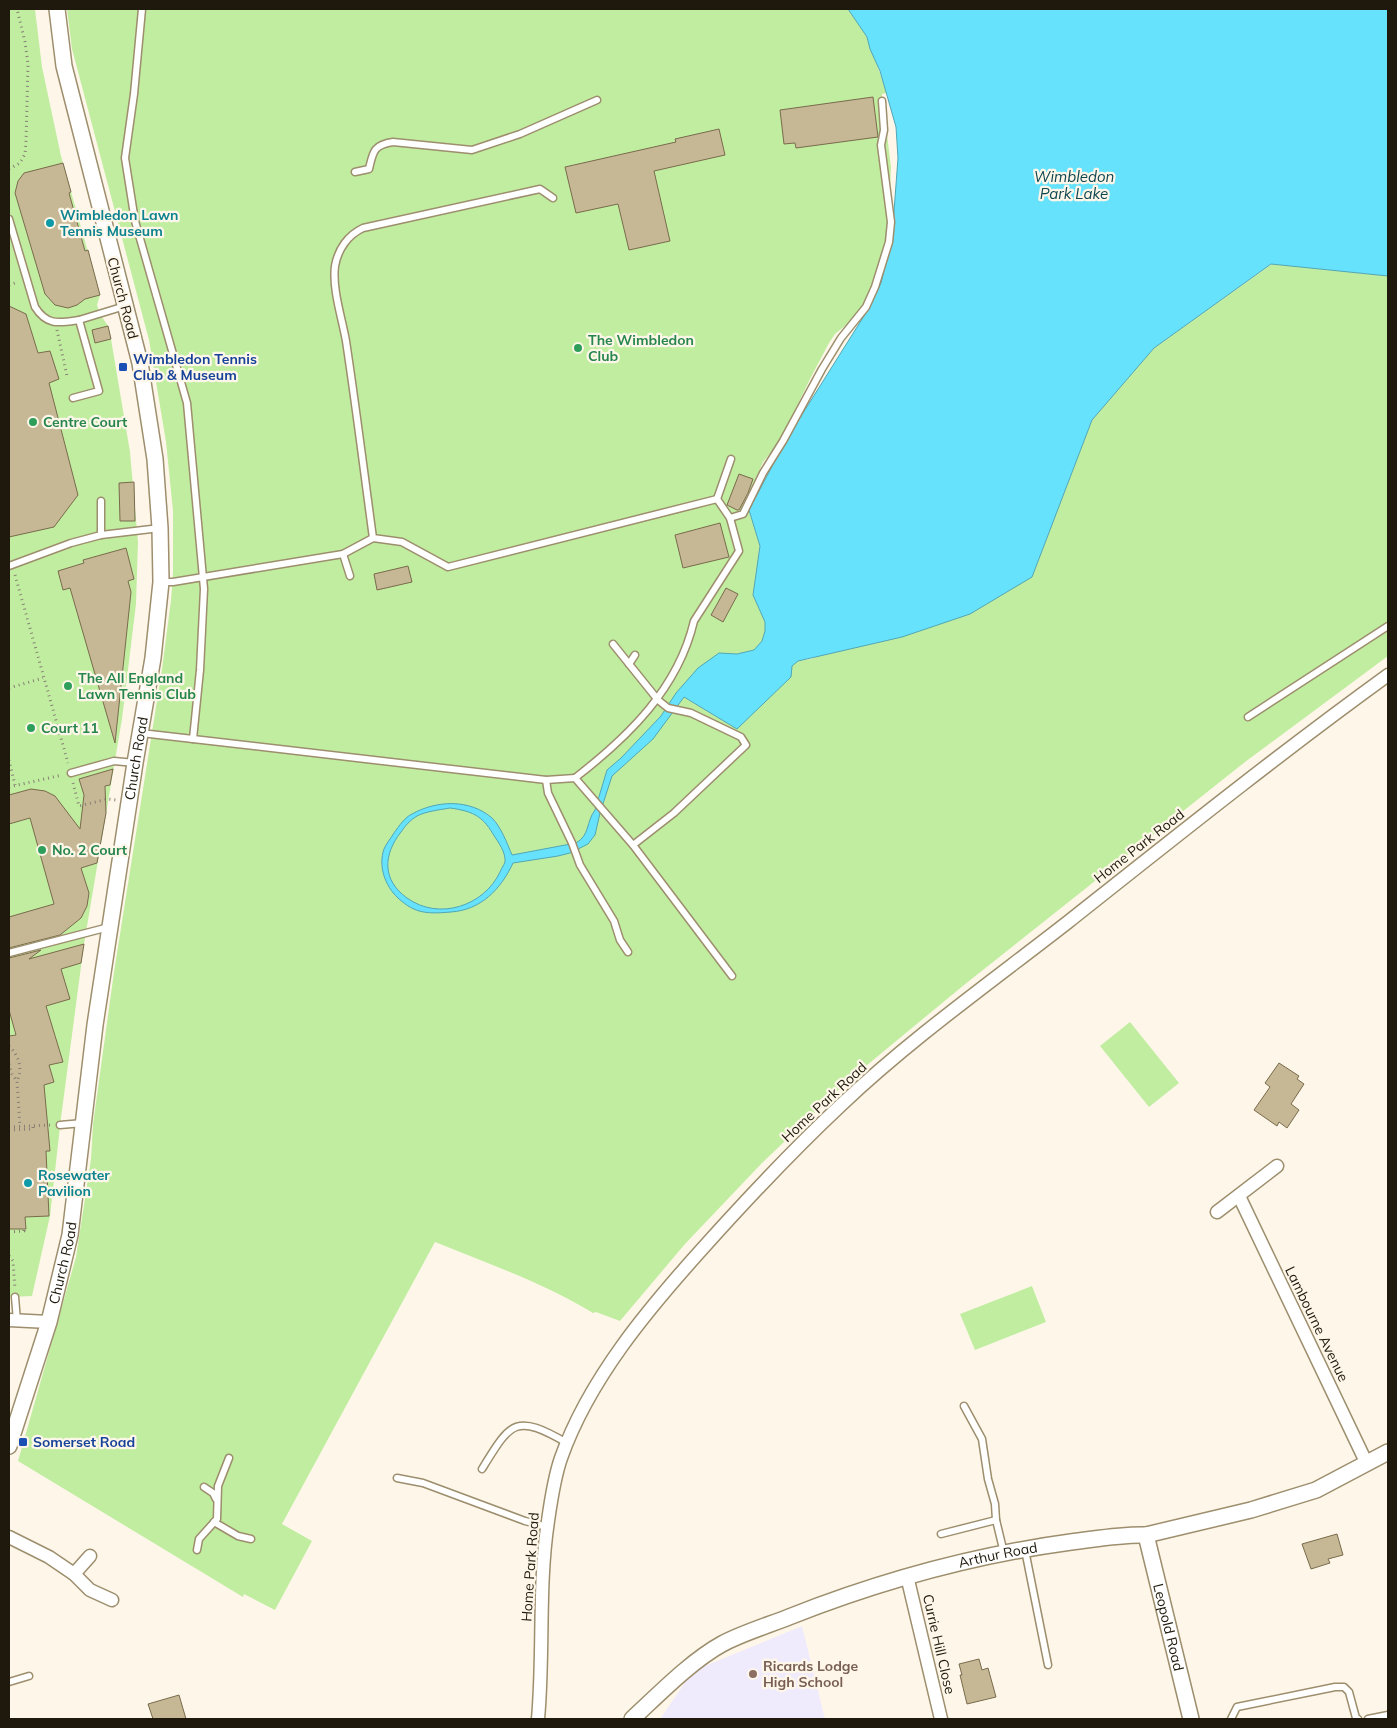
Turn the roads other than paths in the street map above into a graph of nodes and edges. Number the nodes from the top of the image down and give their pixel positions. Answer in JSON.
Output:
{"nodes":[{"id":1,"x":57,"y":9,"type":"edge"},
{"id":2,"x":142,"y":9,"type":"edge"},
{"id":3,"x":597,"y":100,"type":"dead end"},
{"id":4,"x":882,"y":101,"type":"dead end"},
{"id":5,"x":355,"y":172,"type":"dead end"},
{"id":6,"x":553,"y":198,"type":"dead end"},
{"id":7,"x":9,"y":219,"type":"edge"},
{"id":8,"x":125,"y":306,"type":"junction"},
{"id":9,"x":79,"y":320,"type":"junction"},
{"id":10,"x":72,"y":398,"type":"dead end"},
{"id":11,"x":731,"y":459,"type":"dead end"},
{"id":12,"x":717,"y":500,"type":"junction"},
{"id":13,"x":101,"y":501,"type":"dead end"},
{"id":14,"x":730,"y":518,"type":"junction"},
{"id":15,"x":160,"y":528,"type":"junction"},
{"id":16,"x":101,"y":535,"type":"junction"},
{"id":17,"x":373,"y":538,"type":"junction"},
{"id":18,"x":343,"y":554,"type":"junction"},
{"id":19,"x":10,"y":566,"type":"edge"},
{"id":20,"x":350,"y":576,"type":"dead end"},
{"id":21,"x":203,"y":578,"type":"junction"},
{"id":22,"x":161,"y":582,"type":"junction"},
{"id":23,"x":1388,"y":626,"type":"edge"},
{"id":24,"x":613,"y":644,"type":"dead end"},
{"id":25,"x":635,"y":655,"type":"dead end"},
{"id":26,"x":629,"y":664,"type":"junction"},
{"id":27,"x":1388,"y":675,"type":"edge"},
{"id":28,"x":658,"y":700,"type":"junction"},
{"id":29,"x":1248,"y":718,"type":"dead end"},
{"id":30,"x":141,"y":733,"type":"junction"},
{"id":31,"x":193,"y":739,"type":"junction"},
{"id":32,"x":135,"y":763,"type":"junction"},
{"id":33,"x":70,"y":773,"type":"road end"},
{"id":34,"x":575,"y":778,"type":"junction"},
{"id":35,"x":546,"y":780,"type":"junction"},
{"id":36,"x":633,"y":845,"type":"junction"},
{"id":37,"x":111,"y":926,"type":"junction"},
{"id":38,"x":9,"y":952,"type":"edge"},
{"id":39,"x":628,"y":952,"type":"dead end"},
{"id":40,"x":732,"y":976,"type":"dead end"},
{"id":41,"x":84,"y":1123,"type":"junction"},
{"id":42,"x":60,"y":1125,"type":"road end"},
{"id":43,"x":1277,"y":1166,"type":"dead end"},
{"id":44,"x":1239,"y":1196,"type":"junction"},
{"id":45,"x":1217,"y":1212,"type":"dead end"},
{"id":46,"x":16,"y":1297,"type":"road end"},
{"id":47,"x":13,"y":1320,"type":"edge"},
{"id":48,"x":49,"y":1322,"type":"junction"},
{"id":49,"x":964,"y":1406,"type":"dead end"},
{"id":50,"x":567,"y":1443,"type":"junction"},
{"id":51,"x":9,"y":1446,"type":"edge"},
{"id":52,"x":1388,"y":1452,"type":"edge"},
{"id":53,"x":229,"y":1458,"type":"dead end"},
{"id":54,"x":1368,"y":1464,"type":"junction"},
{"id":55,"x":482,"y":1469,"type":"dead end"},
{"id":56,"x":397,"y":1478,"type":"dead end"},
{"id":57,"x":204,"y":1487,"type":"dead end"},
{"id":58,"x":216,"y":1500,"type":"junction"},
{"id":59,"x":996,"y":1520,"type":"junction"},
{"id":60,"x":214,"y":1522,"type":"junction"},
{"id":61,"x":547,"y":1527,"type":"junction"},
{"id":62,"x":941,"y":1534,"type":"dead end"},
{"id":63,"x":1146,"y":1534,"type":"junction"},
{"id":64,"x":9,"y":1537,"type":"edge"},
{"id":65,"x":251,"y":1539,"type":"dead end"},
{"id":66,"x":1025,"y":1549,"type":"junction"},
{"id":67,"x":197,"y":1550,"type":"dead end"},
{"id":68,"x":1004,"y":1553,"type":"junction"},
{"id":69,"x":90,"y":1556,"type":"dead end"},
{"id":70,"x":74,"y":1574,"type":"junction"},
{"id":71,"x":907,"y":1576,"type":"junction"},
{"id":72,"x":112,"y":1600,"type":"dead end"},
{"id":73,"x":1048,"y":1665,"type":"dead end"},
{"id":74,"x":29,"y":1676,"type":"dead end"},
{"id":75,"x":9,"y":1682,"type":"edge"},
{"id":76,"x":1388,"y":1715,"type":"edge"},
{"id":77,"x":538,"y":1719,"type":"edge"},
{"id":78,"x":632,"y":1719,"type":"edge"},
{"id":79,"x":941,"y":1719,"type":"edge"},
{"id":80,"x":1191,"y":1719,"type":"edge"},
{"id":81,"x":1231,"y":1719,"type":"edge"},
{"id":82,"x":1358,"y":1719,"type":"edge"},
{"id":83,"x":1368,"y":1719,"type":"edge"}],
"edges":[{"from":1,"to":8,"type":"street","name":"Church Road"},
{"from":2,"to":21,"type":"lane"},
{"from":3,"to":5,"type":"lane"},
{"from":4,"to":14,"type":"lane"},
{"from":6,"to":17,"type":"lane"},
{"from":7,"to":9,"type":"lane"},
{"from":8,"to":9,"type":"lane"},
{"from":8,"to":15,"type":"street","name":"Church Road"},
{"from":9,"to":10,"type":"lane"},
{"from":11,"to":12,"type":"lane"},
{"from":12,"to":14,"type":"lane"},
{"from":12,"to":17,"type":"lane"},
{"from":13,"to":16,"type":"lane"},
{"from":14,"to":28,"type":"lane"},
{"from":15,"to":16,"type":"lane"},
{"from":15,"to":22,"type":"street","name":"Church Road"},
{"from":16,"to":19,"type":"lane"},
{"from":17,"to":18,"type":"lane"},
{"from":18,"to":20,"type":"lane"},
{"from":18,"to":21,"type":"lane"},
{"from":21,"to":22,"type":"lane"},
{"from":21,"to":31,"type":"lane"},
{"from":22,"to":30,"type":"street","name":"Church Road"},
{"from":23,"to":29,"type":"lane"},
{"from":24,"to":26,"type":"lane"},
{"from":25,"to":26,"type":"lane"},
{"from":26,"to":28,"type":"lane"},
{"from":27,"to":50,"type":"street","name":"Home Park Road"},
{"from":28,"to":34,"type":"lane"},
{"from":28,"to":36,"type":"lane"},
{"from":30,"to":31,"type":"lane"},
{"from":30,"to":32,"type":"street","name":"Church Road"},
{"from":31,"to":35,"type":"lane"},
{"from":32,"to":33,"type":"lane"},
{"from":32,"to":37,"type":"street","name":"Church Road"},
{"from":34,"to":35,"type":"lane"},
{"from":34,"to":36,"type":"lane"},
{"from":35,"to":39,"type":"lane"},
{"from":36,"to":40,"type":"lane"},
{"from":37,"to":38,"type":"lane"},
{"from":37,"to":41,"type":"street","name":"Church Road"},
{"from":41,"to":42,"type":"lane"},
{"from":41,"to":48,"type":"street","name":"Church Road"},
{"from":43,"to":44,"type":"street"},
{"from":44,"to":45,"type":"street"},
{"from":44,"to":54,"type":"street","name":"Lambourne Avenue"},
{"from":46,"to":47,"type":"lane"},
{"from":47,"to":48,"type":"street"},
{"from":48,"to":51,"type":"street","name":"Church Road"},
{"from":49,"to":59,"type":"lane"},
{"from":50,"to":55,"type":"lane"},
{"from":50,"to":61,"type":"street","name":"Home Park Road"},
{"from":52,"to":54,"type":"street","name":"Arthur Road"},
{"from":53,"to":58,"type":"lane"},
{"from":54,"to":63,"type":"street","name":"Arthur Road"},
{"from":56,"to":61,"type":"lane"},
{"from":57,"to":58,"type":"lane"},
{"from":58,"to":60,"type":"lane"},
{"from":59,"to":62,"type":"lane"},
{"from":59,"to":68,"type":"lane"},
{"from":60,"to":65,"type":"lane"},
{"from":60,"to":67,"type":"lane"},
{"from":61,"to":77,"type":"street","name":"Home Park Road"},
{"from":63,"to":66,"type":"street","name":"Arthur Road"},
{"from":63,"to":80,"type":"street","name":"Leopold Road"},
{"from":64,"to":70,"type":"street"},
{"from":66,"to":68,"type":"street","name":"Arthur Road"},
{"from":66,"to":73,"type":"lane"},
{"from":68,"to":71,"type":"street","name":"Arthur Road"},
{"from":69,"to":70,"type":"street"},
{"from":70,"to":72,"type":"street"},
{"from":71,"to":78,"type":"street","name":"Arthur Road"},
{"from":71,"to":79,"type":"street","name":"Currie Hill Close"},
{"from":74,"to":75,"type":"lane"},
{"from":76,"to":83,"type":"lane"},
{"from":81,"to":82,"type":"lane"}]}
